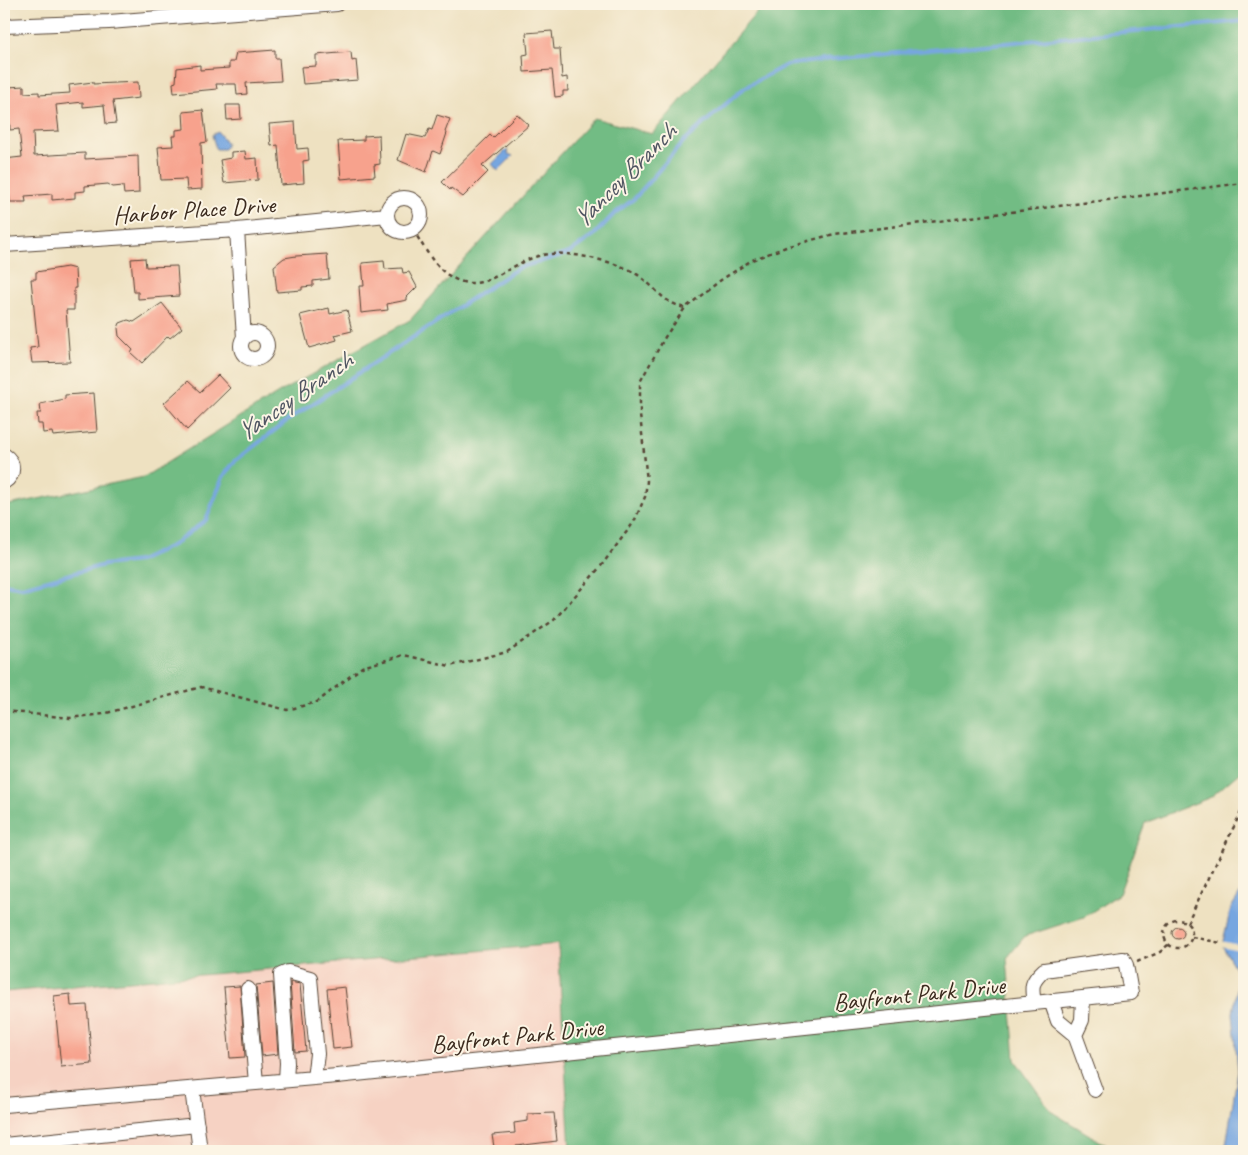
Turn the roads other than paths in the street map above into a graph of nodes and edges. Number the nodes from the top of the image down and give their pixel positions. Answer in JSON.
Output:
{"nodes":[{"id":1,"x":337,"y":4,"type":"edge"},
{"id":2,"x":4,"y":26,"type":"edge"},
{"id":3,"x":387,"y":215,"type":"junction"},
{"id":4,"x":237,"y":230,"type":"junction"},
{"id":5,"x":4,"y":245,"type":"edge"},
{"id":6,"x":244,"y":338,"type":"dead end"},
{"id":7,"x":4,"y":455,"type":"edge"},
{"id":8,"x":4,"y":482,"type":"edge"},
{"id":9,"x":248,"y":989,"type":"dead end"},
{"id":10,"x":1083,"y":998,"type":"junction"},
{"id":11,"x":1051,"y":1002,"type":"junction"},
{"id":12,"x":1034,"y":1003,"type":"junction"},
{"id":13,"x":1075,"y":1035,"type":"junction"},
{"id":14,"x":314,"y":1078,"type":"junction"},
{"id":15,"x":286,"y":1080,"type":"junction"},
{"id":16,"x":256,"y":1083,"type":"junction"},
{"id":17,"x":192,"y":1089,"type":"junction"},
{"id":18,"x":1096,"y":1090,"type":"dead end"},
{"id":19,"x":4,"y":1106,"type":"edge"},
{"id":20,"x":197,"y":1126,"type":"junction"},
{"id":21,"x":4,"y":1145,"type":"edge"},
{"id":22,"x":200,"y":1151,"type":"edge"}],
"edges":[{"from":1,"to":2,"type":"street"},
{"from":3,"to":3,"type":"street"},
{"from":3,"to":4,"type":"street","name":"Harbor Place Drive"},
{"from":4,"to":5,"type":"street","name":"Harbor Place Drive"},
{"from":4,"to":6,"type":"street"},
{"from":7,"to":8,"type":"street"},
{"from":9,"to":16,"type":"street"},
{"from":10,"to":11,"type":"street","name":"Bayfront Park Drive"},
{"from":10,"to":12,"type":"street","name":"Bayfront Park Drive"},
{"from":10,"to":13,"type":"street"},
{"from":11,"to":12,"type":"street","name":"Bayfront Park Drive"},
{"from":11,"to":13,"type":"street"},
{"from":12,"to":14,"type":"street","name":"Bayfront Park Drive"},
{"from":13,"to":18,"type":"street"},
{"from":14,"to":15,"type":"street","name":"Bayfront Park Drive"},
{"from":14,"to":15,"type":"street"},
{"from":15,"to":16,"type":"street","name":"Bayfront Park Drive"},
{"from":16,"to":17,"type":"street","name":"Bayfront Park Drive"},
{"from":17,"to":19,"type":"street","name":"Bayfront Park Drive"},
{"from":17,"to":20,"type":"street"},
{"from":20,"to":21,"type":"street"},
{"from":20,"to":22,"type":"street"}]}
